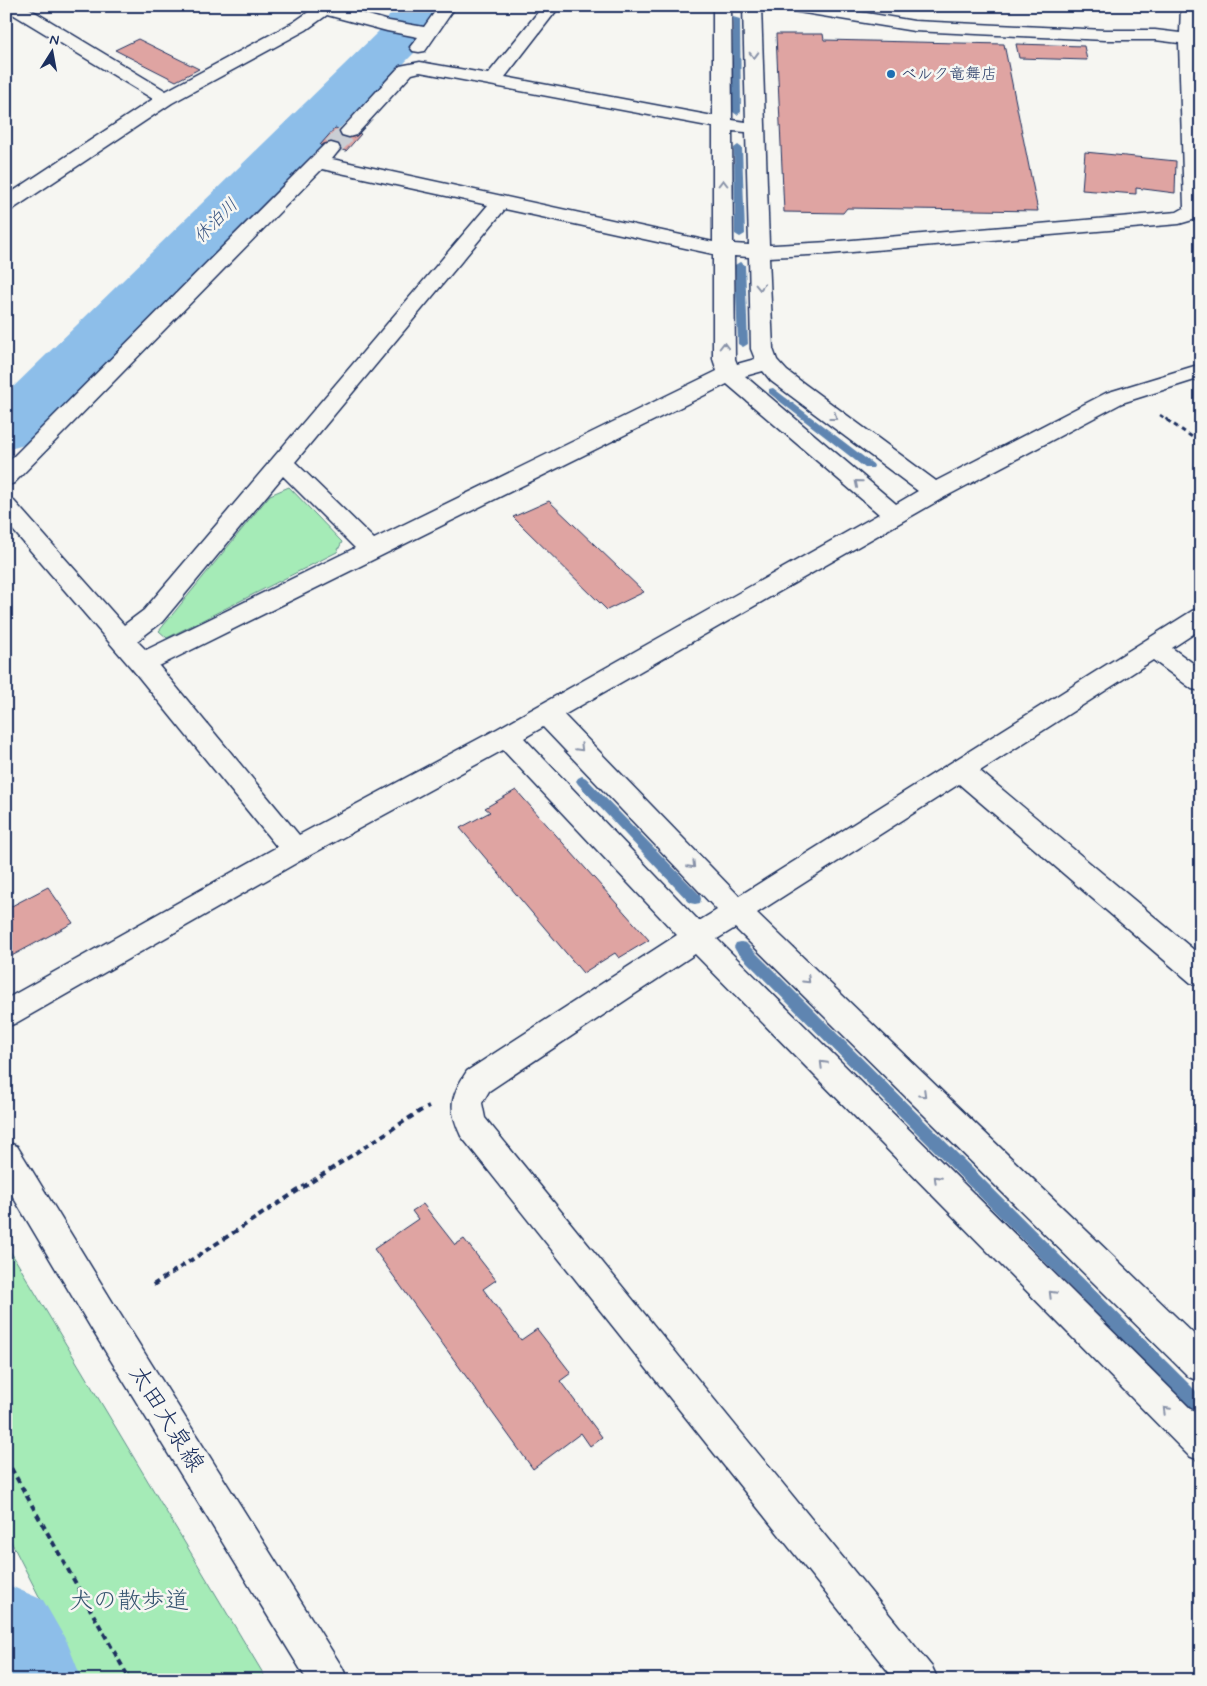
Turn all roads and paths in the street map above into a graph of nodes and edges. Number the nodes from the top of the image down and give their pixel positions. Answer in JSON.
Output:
{"nodes":[{"id":1,"x":12,"y":6,"type":"edge"},
{"id":2,"x":448,"y":6,"type":"edge"},
{"id":3,"x":552,"y":6,"type":"edge"},
{"id":4,"x":722,"y":6,"type":"edge"},
{"id":5,"x":752,"y":6,"type":"edge"},
{"id":6,"x":792,"y":6,"type":"edge"},
{"id":7,"x":1190,"y":6,"type":"edge"},
{"id":8,"x":327,"y":8,"type":"edge"},
{"id":9,"x":424,"y":32,"type":"junction"},
{"id":10,"x":1188,"y":39,"type":"junction"},
{"id":11,"x":412,"y":67,"type":"junction"},
{"id":12,"x":494,"y":80,"type":"junction"},
{"id":13,"x":166,"y":99,"type":"junction"},
{"id":14,"x":723,"y":125,"type":"junction"},
{"id":15,"x":756,"y":129,"type":"junction"},
{"id":16,"x":349,"y":131,"type":"tunnel mouth"},
{"id":17,"x":500,"y":203,"type":"junction"},
{"id":18,"x":6,"y":205,"type":"edge"},
{"id":19,"x":723,"y":250,"type":"junction"},
{"id":20,"x":759,"y":251,"type":"junction"},
{"id":21,"x":767,"y":362,"type":"junction"},
{"id":22,"x":1201,"y":371,"type":"edge"},
{"id":23,"x":729,"y":374,"type":"junction"},
{"id":24,"x":1154,"y":412,"type":"dead end"},
{"id":25,"x":1201,"y":443,"type":"edge"},
{"id":26,"x":283,"y":463,"type":"junction"},
{"id":27,"x":6,"y":478,"type":"edge"},
{"id":28,"x":934,"y":492,"type":"junction"},
{"id":29,"x":6,"y":507,"type":"edge"},
{"id":30,"x":895,"y":515,"type":"junction"},
{"id":31,"x":371,"y":550,"type":"junction"},
{"id":32,"x":1201,"y":617,"type":"edge"},
{"id":33,"x":121,"y":638,"type":"junction"},
{"id":34,"x":1154,"y":648,"type":"junction"},
{"id":35,"x":142,"y":663,"type":"junction"},
{"id":36,"x":1201,"y":682,"type":"edge"},
{"id":37,"x":546,"y":713,"type":"junction"},
{"id":38,"x":506,"y":736,"type":"junction"},
{"id":39,"x":960,"y":769,"type":"junction"},
{"id":40,"x":296,"y":850,"type":"junction"},
{"id":41,"x":737,"y":912,"type":"junction"},
{"id":42,"x":697,"y":937,"type":"junction"},
{"id":43,"x":1201,"y":974,"type":"edge"},
{"id":44,"x":6,"y":1014,"type":"edge"},
{"id":45,"x":468,"y":1098,"type":"junction"},
{"id":46,"x":6,"y":1156,"type":"edge"},
{"id":47,"x":153,"y":1285,"type":"dead end"},
{"id":48,"x":1201,"y":1365,"type":"edge"},
{"id":49,"x":1201,"y":1444,"type":"edge"},
{"id":50,"x":6,"y":1459,"type":"edge"},
{"id":51,"x":130,"y":1680,"type":"edge"},
{"id":52,"x":329,"y":1680,"type":"edge"},
{"id":53,"x":920,"y":1680,"type":"edge"}],
"edges":[{"from":1,"to":13,"type":"street"},
{"from":2,"to":9,"type":"street"},
{"from":3,"to":12,"type":"street"},
{"from":4,"to":14,"type":"street"},
{"from":5,"to":15,"type":"street","one_way":true},
{"from":6,"to":10,"type":"street"},
{"from":7,"to":10,"type":"street"},
{"from":8,"to":9,"type":"street"},
{"from":8,"to":13,"type":"street"},
{"from":9,"to":11,"type":"street"},
{"from":10,"to":20,"type":"street"},
{"from":11,"to":12,"type":"street"},
{"from":11,"to":16,"type":"street"},
{"from":12,"to":14,"type":"street"},
{"from":13,"to":18,"type":"street"},
{"from":14,"to":15,"type":"street"},
{"from":19,"to":14,"type":"street","one_way":true},
{"from":15,"to":20,"type":"street"},
{"from":17,"to":19,"type":"street"},
{"from":17,"to":26,"type":"street"},
{"from":17,"to":27,"type":"street"},
{"from":19,"to":20,"type":"street"},
{"from":23,"to":19,"type":"street","one_way":true},
{"from":20,"to":21,"type":"street","one_way":true},
{"from":21,"to":23,"type":"street"},
{"from":21,"to":28,"type":"street","one_way":true},
{"from":22,"to":28,"type":"street"},
{"from":30,"to":23,"type":"street","one_way":true},
{"from":23,"to":31,"type":"street"},
{"from":24,"to":25,"type":"path"},
{"from":26,"to":31,"type":"street"},
{"from":26,"to":33,"type":"street"},
{"from":28,"to":30,"type":"street"},
{"from":29,"to":33,"type":"street"},
{"from":30,"to":37,"type":"street"},
{"from":31,"to":35,"type":"street"},
{"from":32,"to":34,"type":"street"},
{"from":33,"to":35,"type":"street"},
{"from":34,"to":36,"type":"street"},
{"from":34,"to":39,"type":"street"},
{"from":35,"to":40,"type":"street"},
{"from":37,"to":38,"type":"street"},
{"from":37,"to":41,"type":"street","one_way":true},
{"from":38,"to":40,"type":"street"},
{"from":38,"to":42,"type":"street"},
{"from":39,"to":41,"type":"street"},
{"from":39,"to":43,"type":"street"},
{"from":40,"to":44,"type":"street"},
{"from":41,"to":42,"type":"street"},
{"from":41,"to":48,"type":"street","one_way":true},
{"from":42,"to":45,"type":"street"},
{"from":49,"to":42,"type":"street","one_way":true},
{"from":45,"to":47,"type":"path"},
{"from":45,"to":53,"type":"street"},
{"from":46,"to":52,"type":"street","name":"太田大泉線"},
{"from":50,"to":51,"type":"path"}]}
